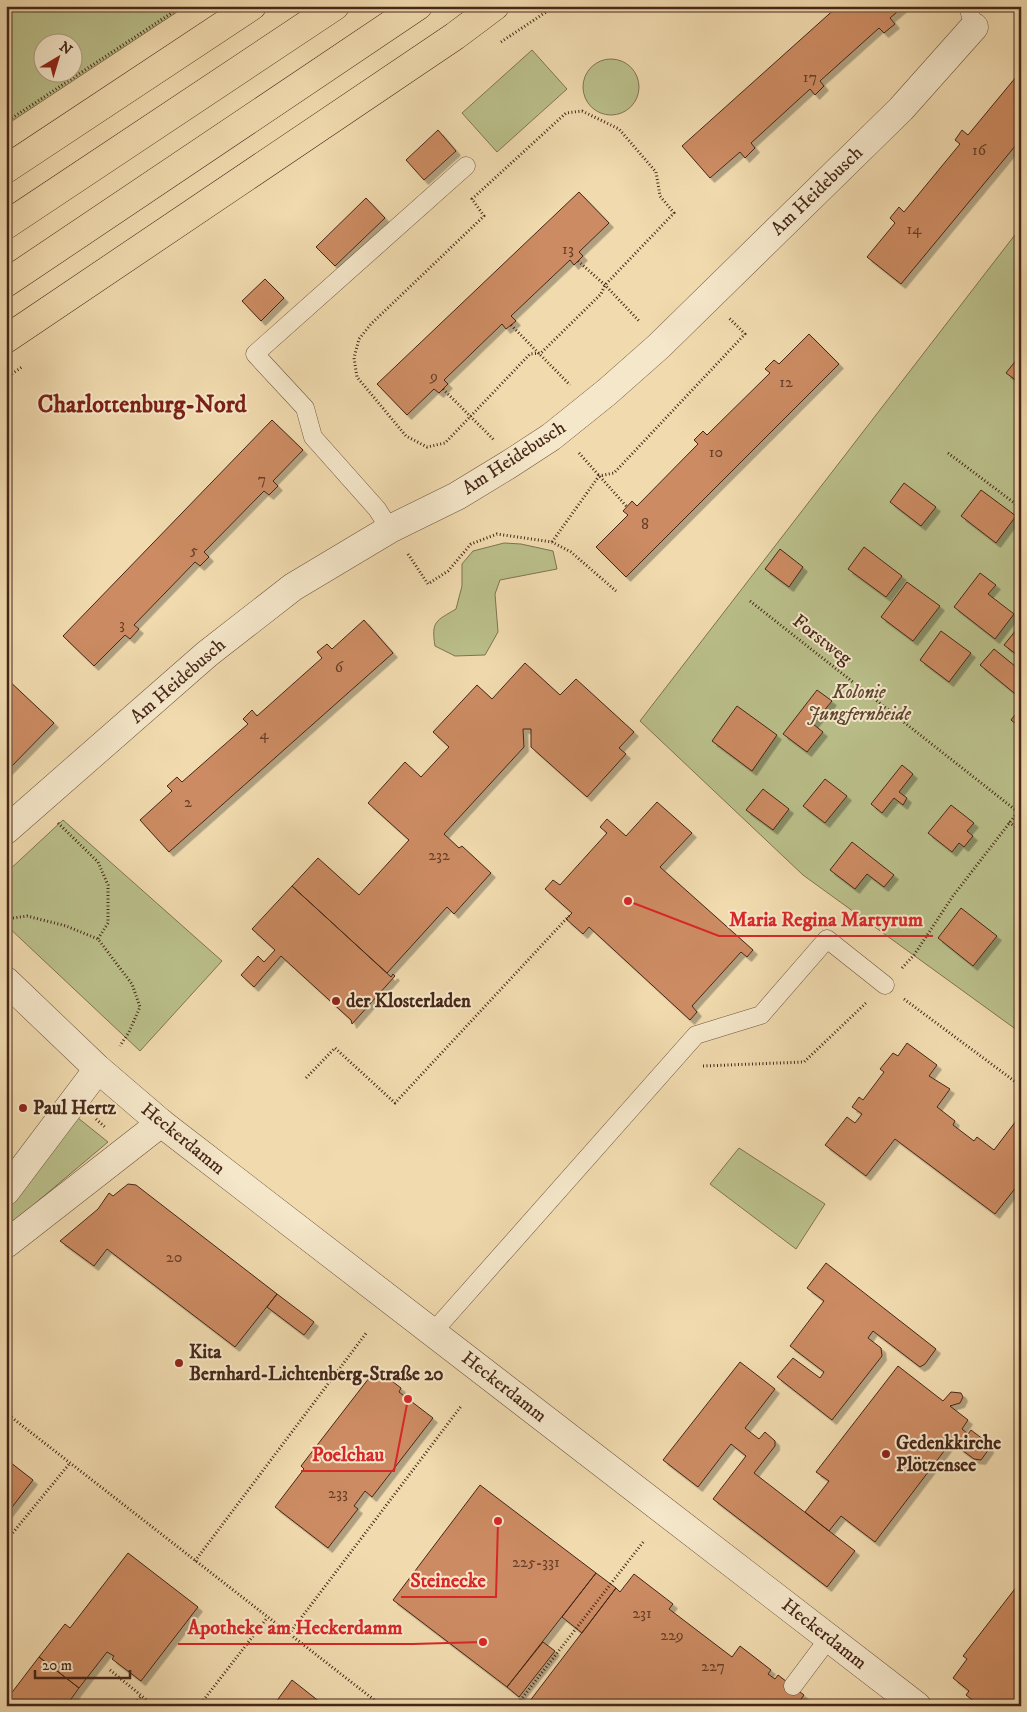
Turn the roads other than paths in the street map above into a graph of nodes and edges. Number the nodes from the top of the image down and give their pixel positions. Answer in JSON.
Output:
{"nodes":[{"id":1,"x":252,"y":6,"type":"edge"},
{"id":2,"x":335,"y":6,"type":"edge"},
{"id":3,"x":418,"y":6,"type":"edge"},
{"id":4,"x":495,"y":6,"type":"edge"},
{"id":5,"x":971,"y":17,"type":"edge"},
{"id":6,"x":466,"y":166,"type":"dead end"},
{"id":7,"x":6,"y":169,"type":"edge"},
{"id":8,"x":6,"y":225,"type":"edge"},
{"id":9,"x":6,"y":283,"type":"edge"},
{"id":10,"x":6,"y":340,"type":"edge"},
{"id":11,"x":397,"y":538,"type":"junction"},
{"id":12,"x":6,"y":830,"type":"edge"},
{"id":13,"x":6,"y":981,"type":"edge"},
{"id":14,"x":886,"y":985,"type":"road end"},
{"id":15,"x":98,"y":1069,"type":"junction"},
{"id":16,"x":161,"y":1122,"type":"junction"},
{"id":17,"x":6,"y":1191,"type":"edge"},
{"id":18,"x":6,"y":1244,"type":"edge"},
{"id":19,"x":433,"y":1332,"type":"junction"},
{"id":20,"x":829,"y":1638,"type":"junction"},
{"id":21,"x":793,"y":1686,"type":"dead end"},
{"id":22,"x":917,"y":1706,"type":"edge"}],
"edges":[{"from":1,"to":7,"type":"highway"},
{"from":2,"to":8,"type":"highway"},
{"from":3,"to":9,"type":"highway"},
{"from":4,"to":10,"type":"highway"},
{"from":5,"to":11,"type":"street","name":"Am Heidebusch"},
{"from":6,"to":11,"type":"lane"},
{"from":11,"to":12,"type":"street","name":"Am Heidebusch"},
{"from":13,"to":15,"type":"street","name":"Heckerdamm"},
{"from":14,"to":19,"type":"lane"},
{"from":15,"to":16,"type":"street","name":"Heckerdamm"},
{"from":15,"to":17,"type":"street"},
{"from":16,"to":18,"type":"street"},
{"from":16,"to":19,"type":"street","name":"Heckerdamm"},
{"from":19,"to":20,"type":"street","name":"Heckerdamm"},
{"from":20,"to":21,"type":"lane"},
{"from":20,"to":22,"type":"street","name":"Heckerdamm"}]}
